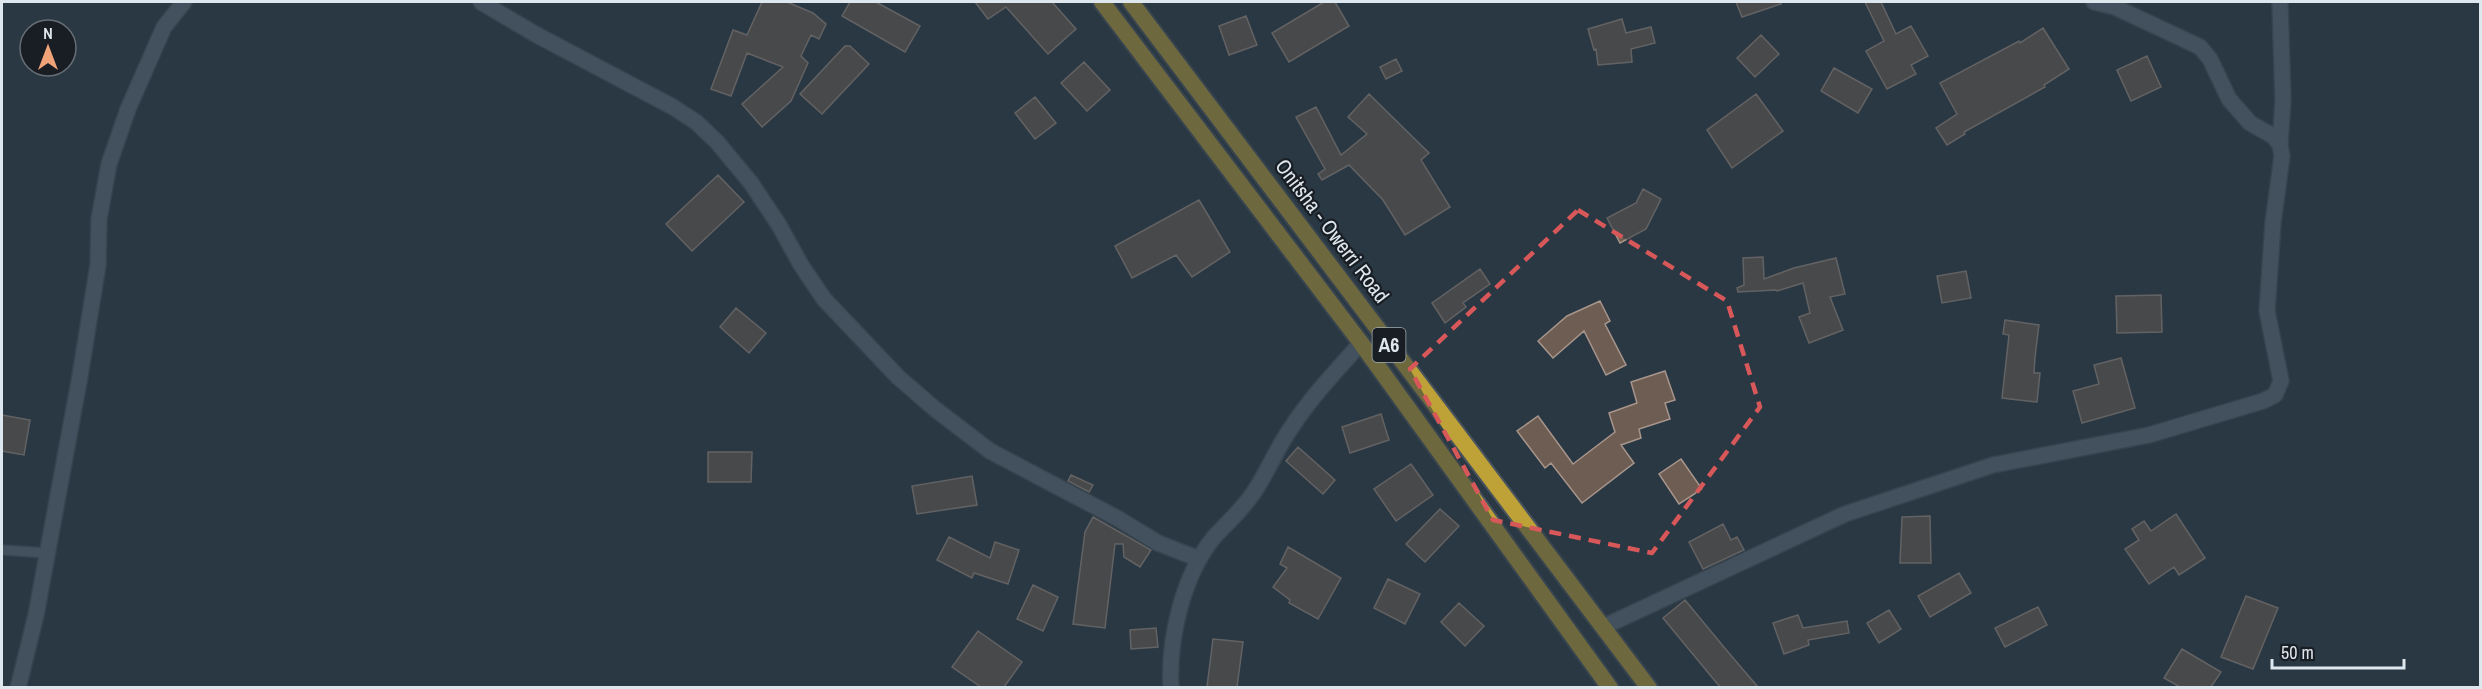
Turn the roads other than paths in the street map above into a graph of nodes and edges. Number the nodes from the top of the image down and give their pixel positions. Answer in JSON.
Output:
{"nodes":[{"id":1,"x":184,"y":2,"type":"edge"},
{"id":2,"x":482,"y":2,"type":"edge"},
{"id":3,"x":1102,"y":2,"type":"edge"},
{"id":4,"x":1131,"y":2,"type":"edge"},
{"id":5,"x":2094,"y":2,"type":"edge"},
{"id":6,"x":2280,"y":2,"type":"edge"},
{"id":7,"x":2280,"y":145,"type":"junction"},
{"id":8,"x":1361,"y":343,"type":"junction"},
{"id":9,"x":2,"y":550,"type":"edge"},
{"id":10,"x":47,"y":553,"type":"junction"},
{"id":11,"x":1199,"y":559,"type":"junction"},
{"id":12,"x":1603,"y":627,"type":"junction"},
{"id":13,"x":18,"y":687,"type":"edge"},
{"id":14,"x":1171,"y":687,"type":"edge"},
{"id":15,"x":1610,"y":687,"type":"edge"},
{"id":16,"x":1649,"y":687,"type":"edge"}],
"edges":[{"from":1,"to":10,"type":"street"},
{"from":2,"to":11,"type":"street"},
{"from":3,"to":8,"type":"highway","name":"Onitsha - Owerri Road","number":"A6"},
{"from":4,"to":12,"type":"highway","name":"Onitsha - Owerri Road","number":"A6"},
{"from":5,"to":7,"type":"street"},
{"from":6,"to":7,"type":"street"},
{"from":7,"to":12,"type":"street"},
{"from":8,"to":11,"type":"street"},
{"from":8,"to":15,"type":"highway","name":"Onitsha - Owerri Road","number":"A6"},
{"from":9,"to":10,"type":"lane"},
{"from":10,"to":13,"type":"street"},
{"from":11,"to":14,"type":"street"},
{"from":12,"to":16,"type":"highway","name":"Onitsha - Owerri Road","number":"A6"}]}
